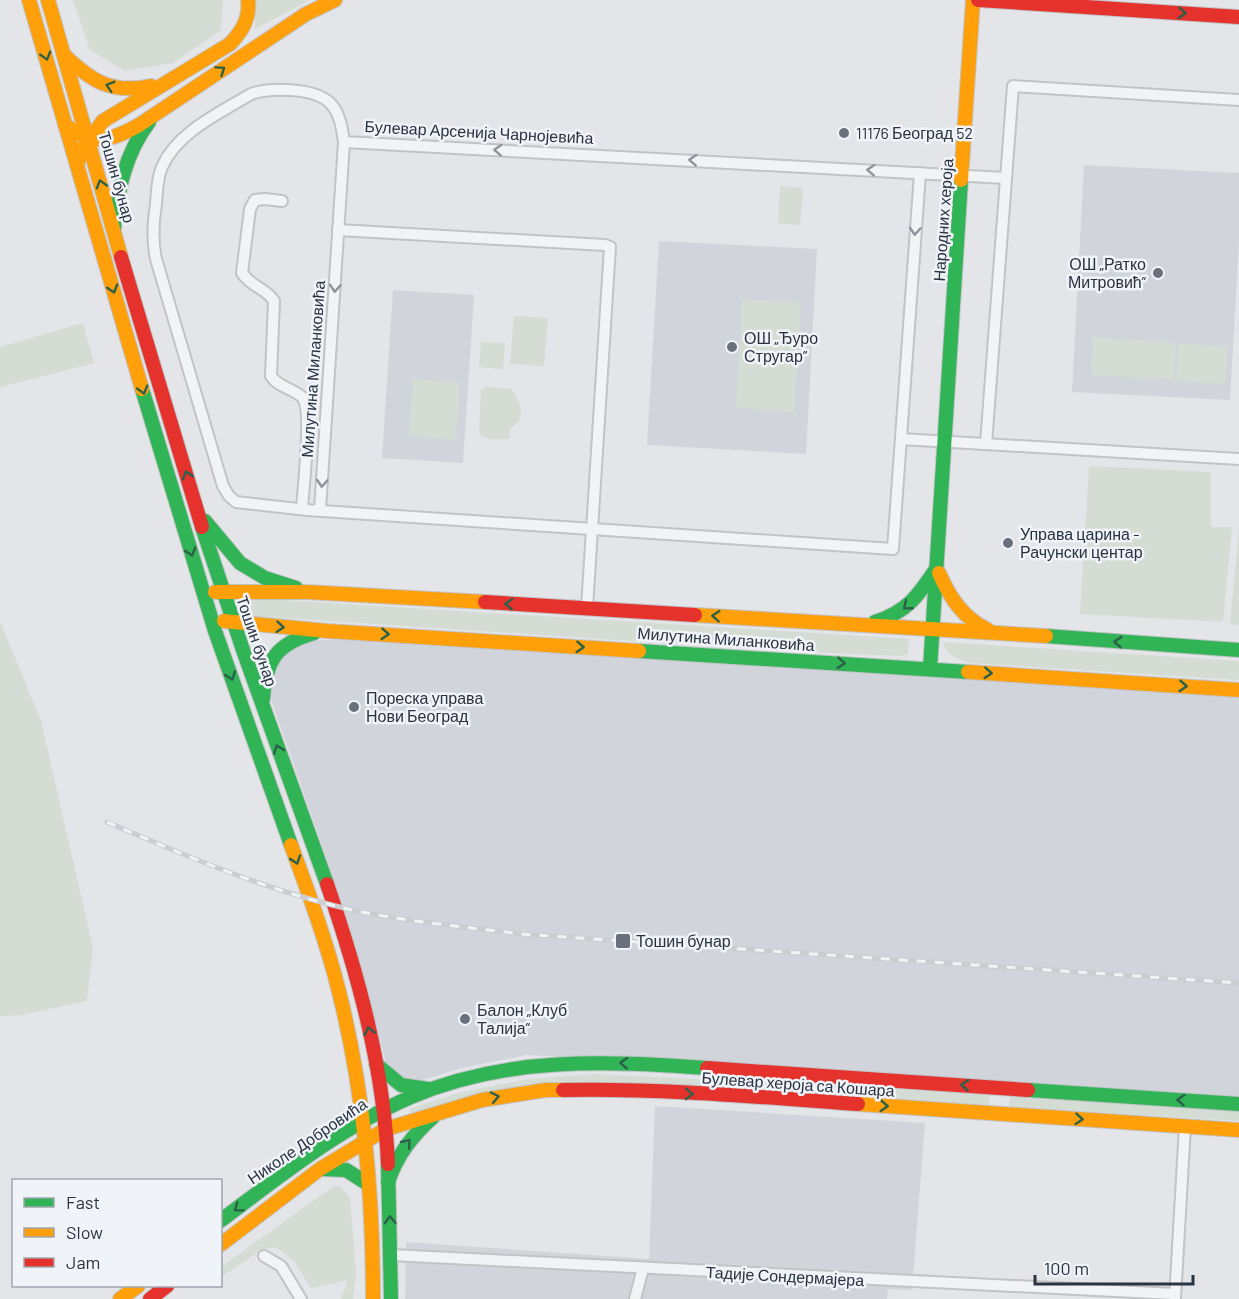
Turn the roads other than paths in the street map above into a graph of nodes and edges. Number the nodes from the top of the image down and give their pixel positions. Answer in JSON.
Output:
{"nodes":[{"id":1,"x":29,"y":0,"type":"edge"},
{"id":2,"x":48,"y":0,"type":"edge"},
{"id":3,"x":248,"y":0,"type":"edge"},
{"id":4,"x":335,"y":0,"type":"edge"},
{"id":5,"x":973,"y":0,"type":"edge"},
{"id":6,"x":978,"y":0,"type":"edge"},
{"id":7,"x":1239,"y":17,"type":"edge"},
{"id":8,"x":64,"y":56,"type":"junction"},
{"id":9,"x":165,"y":82,"type":"junction"},
{"id":10,"x":1239,"y":100,"type":"edge"},
{"id":11,"x":158,"y":112,"type":"junction"},
{"id":12,"x":66,"y":125,"type":"junction"},
{"id":13,"x":89,"y":139,"type":"junction"},
{"id":14,"x":344,"y":142,"type":"junction"},
{"id":15,"x":77,"y":165,"type":"junction"},
{"id":16,"x":924,"y":173,"type":"junction"},
{"id":17,"x":962,"y":175,"type":"junction"},
{"id":18,"x":1005,"y":178,"type":"junction"},
{"id":19,"x":282,"y":201,"type":"dead end"},
{"id":20,"x":114,"y":228,"type":"junction"},
{"id":21,"x":338,"y":230,"type":"junction"},
{"id":22,"x":901,"y":440,"type":"junction"},
{"id":23,"x":945,"y":442,"type":"junction"},
{"id":24,"x":986,"y":444,"type":"junction"},
{"id":25,"x":1239,"y":459,"type":"edge"},
{"id":26,"x":302,"y":509,"type":"junction"},
{"id":27,"x":320,"y":510,"type":"junction"},
{"id":28,"x":199,"y":513,"type":"junction"},
{"id":29,"x":592,"y":528,"type":"junction"},
{"id":30,"x":937,"y":568,"type":"junction"},
{"id":31,"x":222,"y":591,"type":"junction"},
{"id":32,"x":203,"y":592,"type":"junction"},
{"id":33,"x":308,"y":592,"type":"junction"},
{"id":34,"x":587,"y":608,"type":"junction"},
{"id":35,"x":212,"y":621,"type":"junction"},
{"id":36,"x":233,"y":622,"type":"junction"},
{"id":37,"x":863,"y":626,"type":"junction"},
{"id":38,"x":933,"y":630,"type":"junction"},
{"id":39,"x":327,"y":631,"type":"junction"},
{"id":40,"x":997,"y":633,"type":"junction"},
{"id":41,"x":1239,"y":650,"type":"edge"},
{"id":42,"x":930,"y":669,"type":"junction"},
{"id":43,"x":1239,"y":690,"type":"edge"},
{"id":44,"x":263,"y":705,"type":"junction"},
{"id":45,"x":376,"y":1064,"type":"junction"},
{"id":46,"x":992,"y":1087,"type":"junction"},
{"id":47,"x":1010,"y":1088,"type":"junction"},
{"id":48,"x":432,"y":1089,"type":"junction"},
{"id":49,"x":1239,"y":1104,"type":"edge"},
{"id":50,"x":384,"y":1109,"type":"junction"},
{"id":51,"x":439,"y":1112,"type":"junction"},
{"id":52,"x":991,"y":1114,"type":"junction"},
{"id":53,"x":1008,"y":1115,"type":"junction"},
{"id":54,"x":362,"y":1122,"type":"junction"},
{"id":55,"x":1185,"y":1126,"type":"junction"},
{"id":56,"x":386,"y":1129,"type":"junction"},
{"id":57,"x":1239,"y":1130,"type":"edge"},
{"id":58,"x":363,"y":1141,"type":"junction"},
{"id":59,"x":320,"y":1169,"type":"junction"},
{"id":60,"x":388,"y":1182,"type":"junction"},
{"id":61,"x":368,"y":1184,"type":"junction"},
{"id":62,"x":222,"y":1220,"type":"edge"},
{"id":63,"x":222,"y":1243,"type":"edge"},
{"id":64,"x":391,"y":1255,"type":"junction"},
{"id":65,"x":264,"y":1256,"type":"dead end"},
{"id":66,"x":643,"y":1268,"type":"junction"},
{"id":67,"x":137,"y":1287,"type":"edge"},
{"id":68,"x":166,"y":1287,"type":"edge"},
{"id":69,"x":1175,"y":1297,"type":"edge"},
{"id":70,"x":120,"y":1299,"type":"edge"},
{"id":71,"x":150,"y":1299,"type":"edge"},
{"id":72,"x":301,"y":1299,"type":"edge"},
{"id":73,"x":373,"y":1299,"type":"edge"},
{"id":74,"x":391,"y":1299,"type":"edge"},
{"id":75,"x":635,"y":1299,"type":"edge"}],
"edges":[{"from":1,"to":12,"type":"main road","one_way":true},
{"from":2,"to":8,"type":"main road","name":"Тошин бунар"},
{"from":3,"to":9,"type":"main road"},
{"from":11,"to":4,"type":"main road","one_way":true},
{"from":5,"to":17,"type":"main road","name":"Народних хероја"},
{"from":6,"to":7,"type":"main road","one_way":true},
{"from":9,"to":8,"type":"main road","one_way":true},
{"from":8,"to":13,"type":"main road","name":"Тошин бунар"},
{"from":9,"to":13,"type":"main road"},
{"from":10,"to":18,"type":"street"},
{"from":11,"to":13,"type":"main road"},
{"from":11,"to":20,"type":"main road"},
{"from":12,"to":13,"type":"main road"},
{"from":12,"to":15,"type":"main road"},
{"from":13,"to":15,"type":"main road"},
{"from":20,"to":13,"type":"main road","name":"Тошин бунар","one_way":true},
{"from":16,"to":14,"type":"street","name":"Булевар Арсенија Чарнојевића","one_way":true},
{"from":14,"to":21,"type":"street","name":"Милутина Миланковића"},
{"from":14,"to":26,"type":"street","name":"Булевар Арсенија Чарнојевића"},
{"from":15,"to":32,"type":"main road","one_way":true},
{"from":16,"to":17,"type":"street","name":"Булевар Арсенија Чарнојевића"},
{"from":16,"to":22,"type":"street","name":"Народних хероја","one_way":true},
{"from":17,"to":18,"type":"street","name":"Булевар Арсенија Чарнојевића"},
{"from":17,"to":23,"type":"main road","name":"Народних хероја"},
{"from":18,"to":24,"type":"street"},
{"from":19,"to":26,"type":"street"},
{"from":28,"to":20,"type":"main road","name":"Тошин бунар","one_way":true},
{"from":21,"to":27,"type":"street","name":"Милутина Миланковића","one_way":true},
{"from":21,"to":29,"type":"street"},
{"from":22,"to":23,"type":"street"},
{"from":22,"to":29,"type":"street","name":"Народних хероја"},
{"from":23,"to":24,"type":"street"},
{"from":23,"to":30,"type":"main road","name":"Народних хероја"},
{"from":24,"to":25,"type":"street"},
{"from":26,"to":27,"type":"street"},
{"from":27,"to":29,"type":"street"},
{"from":28,"to":31,"type":"main road","name":"Тошин бунар"},
{"from":28,"to":33,"type":"main road"},
{"from":29,"to":34,"type":"street"},
{"from":30,"to":37,"type":"main road","one_way":true},
{"from":30,"to":38,"type":"main road","name":"Народних хероја"},
{"from":30,"to":40,"type":"main road"},
{"from":31,"to":32,"type":"main road","name":"Милутина Миланковића"},
{"from":31,"to":33,"type":"main road","name":"Милутина Миланковића"},
{"from":31,"to":36,"type":"main road","name":"Тошин бунар"},
{"from":32,"to":35,"type":"main road"},
{"from":34,"to":33,"type":"main road","name":"Милутина Миланковића","one_way":true},
{"from":37,"to":34,"type":"main road","name":"Милутина Миланковића","one_way":true},
{"from":35,"to":36,"type":"main road","name":"Милутина Миланковића"},
{"from":35,"to":54,"type":"main road","one_way":true},
{"from":36,"to":39,"type":"main road","name":"Милутина Миланковића","one_way":true},
{"from":36,"to":44,"type":"main road","name":"Тошин бунар"},
{"from":37,"to":38,"type":"main road","name":"Милутина Миланковића"},
{"from":38,"to":40,"type":"main road","name":"Милутина Миланковића"},
{"from":38,"to":42,"type":"main road","name":"Народних хероја"},
{"from":39,"to":42,"type":"main road","name":"Милутина Миланковића","one_way":true},
{"from":39,"to":44,"type":"main road"},
{"from":41,"to":40,"type":"main road","name":"Милутина Миланковића","one_way":true},
{"from":42,"to":43,"type":"main road","name":"Милутина Миланковића","one_way":true},
{"from":45,"to":44,"type":"main road","name":"Тошин бунар","one_way":true},
{"from":45,"to":48,"type":"main road"},
{"from":45,"to":50,"type":"main road","name":"Тошин бунар"},
{"from":46,"to":47,"type":"main road","name":"Булевар хероја са Кошара"},
{"from":46,"to":48,"type":"main road","name":"Булевар хероја са Кошара","one_way":true},
{"from":46,"to":52,"type":"main road"},
{"from":49,"to":47,"type":"main road","name":"Булевар хероја са Кошара","one_way":true},
{"from":47,"to":53,"type":"main road"},
{"from":48,"to":50,"type":"main road","name":"Булевар хероја са Кошара"},
{"from":50,"to":54,"type":"main road","name":"Николе Добровића"},
{"from":50,"to":56,"type":"main road","name":"Тошин бунар"},
{"from":51,"to":52,"type":"main road","name":"Булевар хероја са Кошара","one_way":true},
{"from":51,"to":56,"type":"main road","name":"Булевар хероја са Кошара"},
{"from":60,"to":51,"type":"main road","one_way":true},
{"from":52,"to":53,"type":"main road","name":"Булевар хероја са Кошара"},
{"from":53,"to":55,"type":"main road","name":"Булевар хероја са Кошара","one_way":true},
{"from":54,"to":58,"type":"main road"},
{"from":54,"to":62,"type":"main road","name":"Николе Добровића","one_way":true},
{"from":55,"to":57,"type":"main road","name":"Булевар хероја са Кошара"},
{"from":55,"to":69,"type":"street"},
{"from":56,"to":58,"type":"main road","name":"Булевар хероја са Кошара"},
{"from":56,"to":60,"type":"main road","name":"Тошин бунар"},
{"from":58,"to":59,"type":"main road","name":"Николе Добровића"},
{"from":58,"to":61,"type":"main road"},
{"from":59,"to":61,"type":"main road"},
{"from":59,"to":63,"type":"main road","name":"Николе Добровића"},
{"from":64,"to":60,"type":"main road","name":"Тошин бунар","one_way":true},
{"from":61,"to":73,"type":"main road"},
{"from":64,"to":66,"type":"street","name":"Тадије Сондермајера"},
{"from":64,"to":74,"type":"main road","name":"Тошин бунар"},
{"from":65,"to":72,"type":"street"},
{"from":66,"to":69,"type":"street","name":"Тадије Сондермајера"},
{"from":66,"to":75,"type":"street"},
{"from":67,"to":70,"type":"main road"},
{"from":68,"to":71,"type":"main road"}]}
